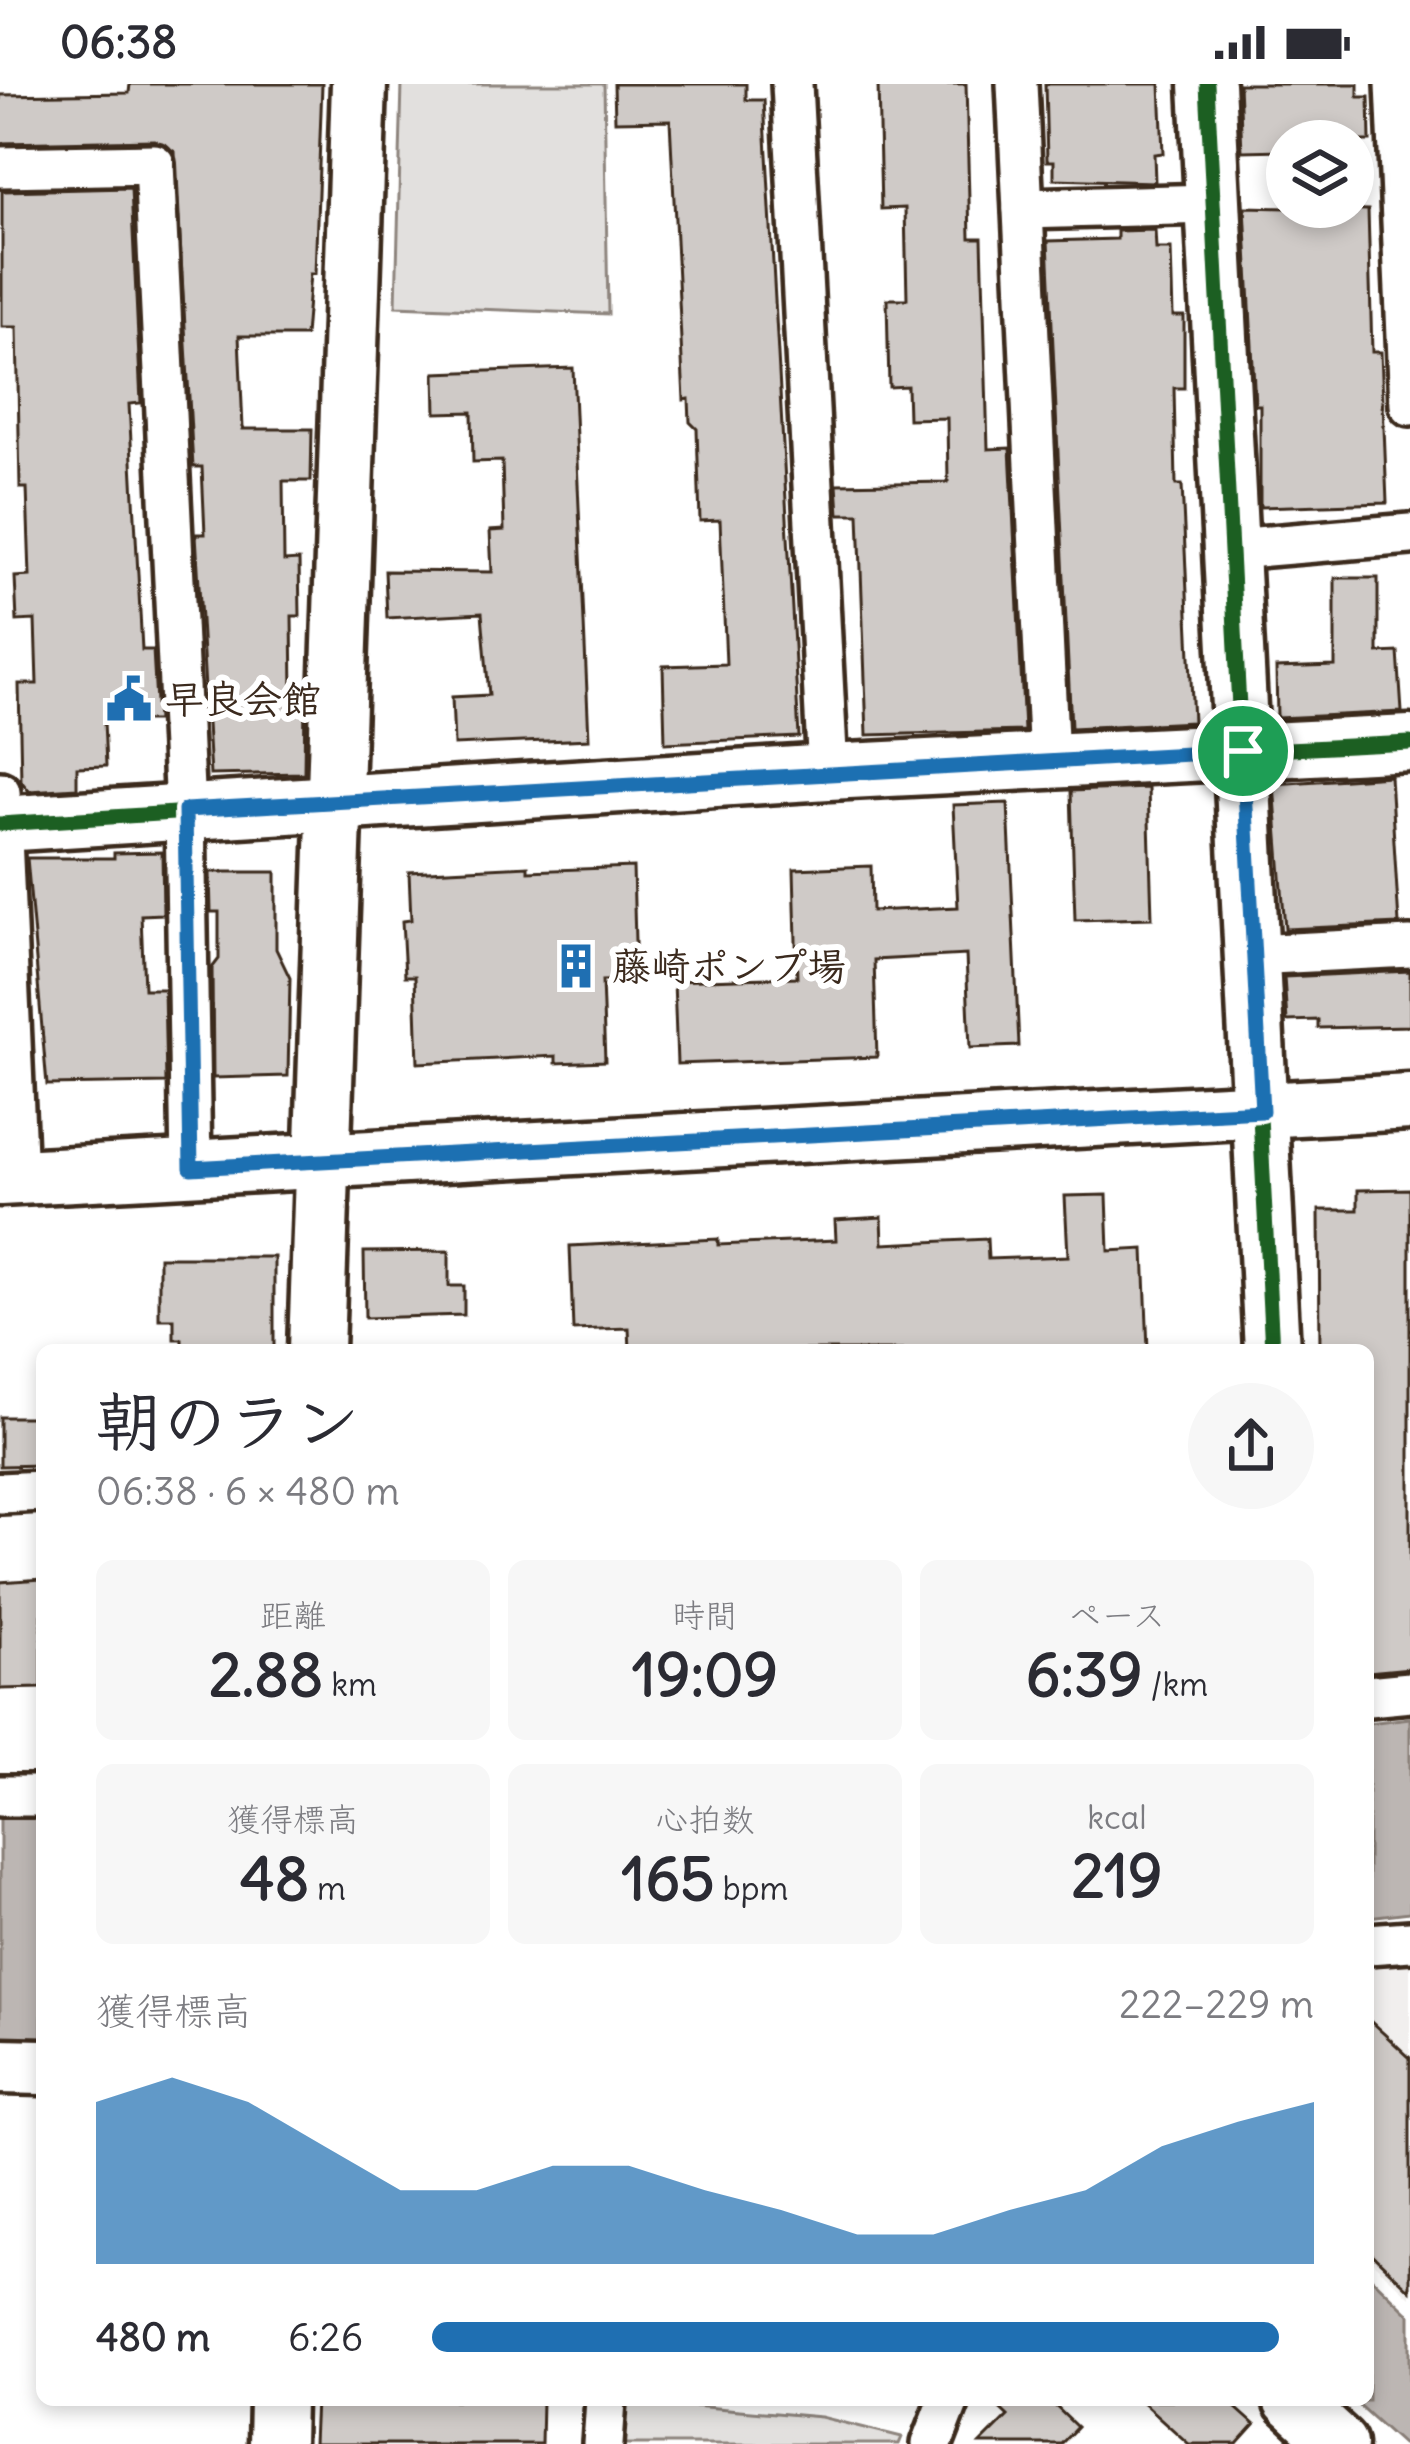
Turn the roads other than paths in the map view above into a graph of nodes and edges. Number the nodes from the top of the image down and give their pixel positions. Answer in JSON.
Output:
{"nodes":[{"id":1,"x":359,"y":84,"type":"edge"},
{"id":2,"x":791,"y":84,"type":"edge"},
{"id":3,"x":1017,"y":84,"type":"edge"},
{"id":4,"x":1207,"y":84,"type":"edge"},
{"id":5,"x":1396,"y":84,"type":"edge"},
{"id":6,"x":0,"y":167,"type":"edge"},
{"id":7,"x":1213,"y":204,"type":"junction"},
{"id":8,"x":1023,"y":209,"type":"junction"},
{"id":9,"x":1406,"y":211,"type":"edge"},
{"id":10,"x":1409,"y":342,"type":"edge"},
{"id":11,"x":1410,"y":405,"type":"edge"},
{"id":12,"x":1410,"y":534,"type":"edge"},
{"id":13,"x":1233,"y":549,"type":"junction"},
{"id":14,"x":1410,"y":743,"type":"edge"},
{"id":15,"x":1243,"y":751,"type":"junction"},
{"id":16,"x":1049,"y":761,"type":"junction"},
{"id":17,"x":828,"y":772,"type":"junction"},
{"id":18,"x":334,"y":802,"type":"junction"},
{"id":19,"x":185,"y":810,"type":"junction"},
{"id":20,"x":1,"y":813,"type":"edge"},
{"id":21,"x":1410,"y":947,"type":"edge"},
{"id":22,"x":1253,"y":956,"type":"junction"},
{"id":23,"x":1410,"y":1102,"type":"edge"},
{"id":24,"x":1262,"y":1111,"type":"junction"},
{"id":25,"x":326,"y":1162,"type":"junction"},
{"id":26,"x":191,"y":1168,"type":"junction"},
{"id":27,"x":9,"y":1178,"type":"edge"},
{"id":28,"x":316,"y":1344,"type":"edge"},
{"id":29,"x":1272,"y":1344,"type":"edge"},
{"id":30,"x":36,"y":1491,"type":"edge"},
{"id":31,"x":0,"y":1493,"type":"edge"},
{"id":32,"x":1410,"y":1692,"type":"edge"},
{"id":33,"x":1374,"y":1695,"type":"edge"},
{"id":34,"x":0,"y":1796,"type":"edge"},
{"id":35,"x":36,"y":1796,"type":"edge"},
{"id":36,"x":1410,"y":1941,"type":"edge"},
{"id":37,"x":1374,"y":1944,"type":"edge"},
{"id":38,"x":0,"y":2066,"type":"edge"},
{"id":39,"x":36,"y":2067,"type":"edge"},
{"id":40,"x":278,"y":2406,"type":"edge"},
{"id":41,"x":606,"y":2406,"type":"edge"},
{"id":42,"x":947,"y":2406,"type":"edge"},
{"id":43,"x":1298,"y":2406,"type":"edge"},
{"id":44,"x":276,"y":2444,"type":"edge"},
{"id":45,"x":603,"y":2444,"type":"edge"},
{"id":46,"x":932,"y":2444,"type":"edge"},
{"id":47,"x":1339,"y":2444,"type":"edge"}],
"edges":[{"from":1,"to":18,"type":"street"},
{"from":2,"to":17,"type":"street"},
{"from":3,"to":8,"type":"street"},
{"from":4,"to":7,"type":"street"},
{"from":5,"to":9,"type":"street"},
{"from":6,"to":19,"type":"street"},
{"from":7,"to":8,"type":"street"},
{"from":7,"to":13,"type":"street"},
{"from":8,"to":16,"type":"street"},
{"from":9,"to":10,"type":"street"},
{"from":10,"to":11,"type":"street"},
{"from":12,"to":13,"type":"street"},
{"from":13,"to":15,"type":"street"},
{"from":14,"to":15,"type":"street"},
{"from":15,"to":16,"type":"street"},
{"from":15,"to":22,"type":"street"},
{"from":16,"to":17,"type":"street"},
{"from":17,"to":18,"type":"street"},
{"from":18,"to":19,"type":"street"},
{"from":18,"to":25,"type":"street"},
{"from":19,"to":20,"type":"street"},
{"from":19,"to":26,"type":"street"},
{"from":20,"to":27,"type":"street"},
{"from":21,"to":22,"type":"street"},
{"from":22,"to":24,"type":"street"},
{"from":23,"to":24,"type":"street"},
{"from":24,"to":25,"type":"street"},
{"from":24,"to":29,"type":"street"},
{"from":25,"to":26,"type":"street"},
{"from":25,"to":28,"type":"street"},
{"from":26,"to":27,"type":"street"},
{"from":30,"to":31,"type":"street"},
{"from":32,"to":33,"type":"street"},
{"from":34,"to":35,"type":"street"},
{"from":36,"to":37,"type":"street"},
{"from":38,"to":39,"type":"street"},
{"from":40,"to":44,"type":"street"},
{"from":41,"to":45,"type":"street"},
{"from":42,"to":46,"type":"street"},
{"from":43,"to":47,"type":"street"}]}
